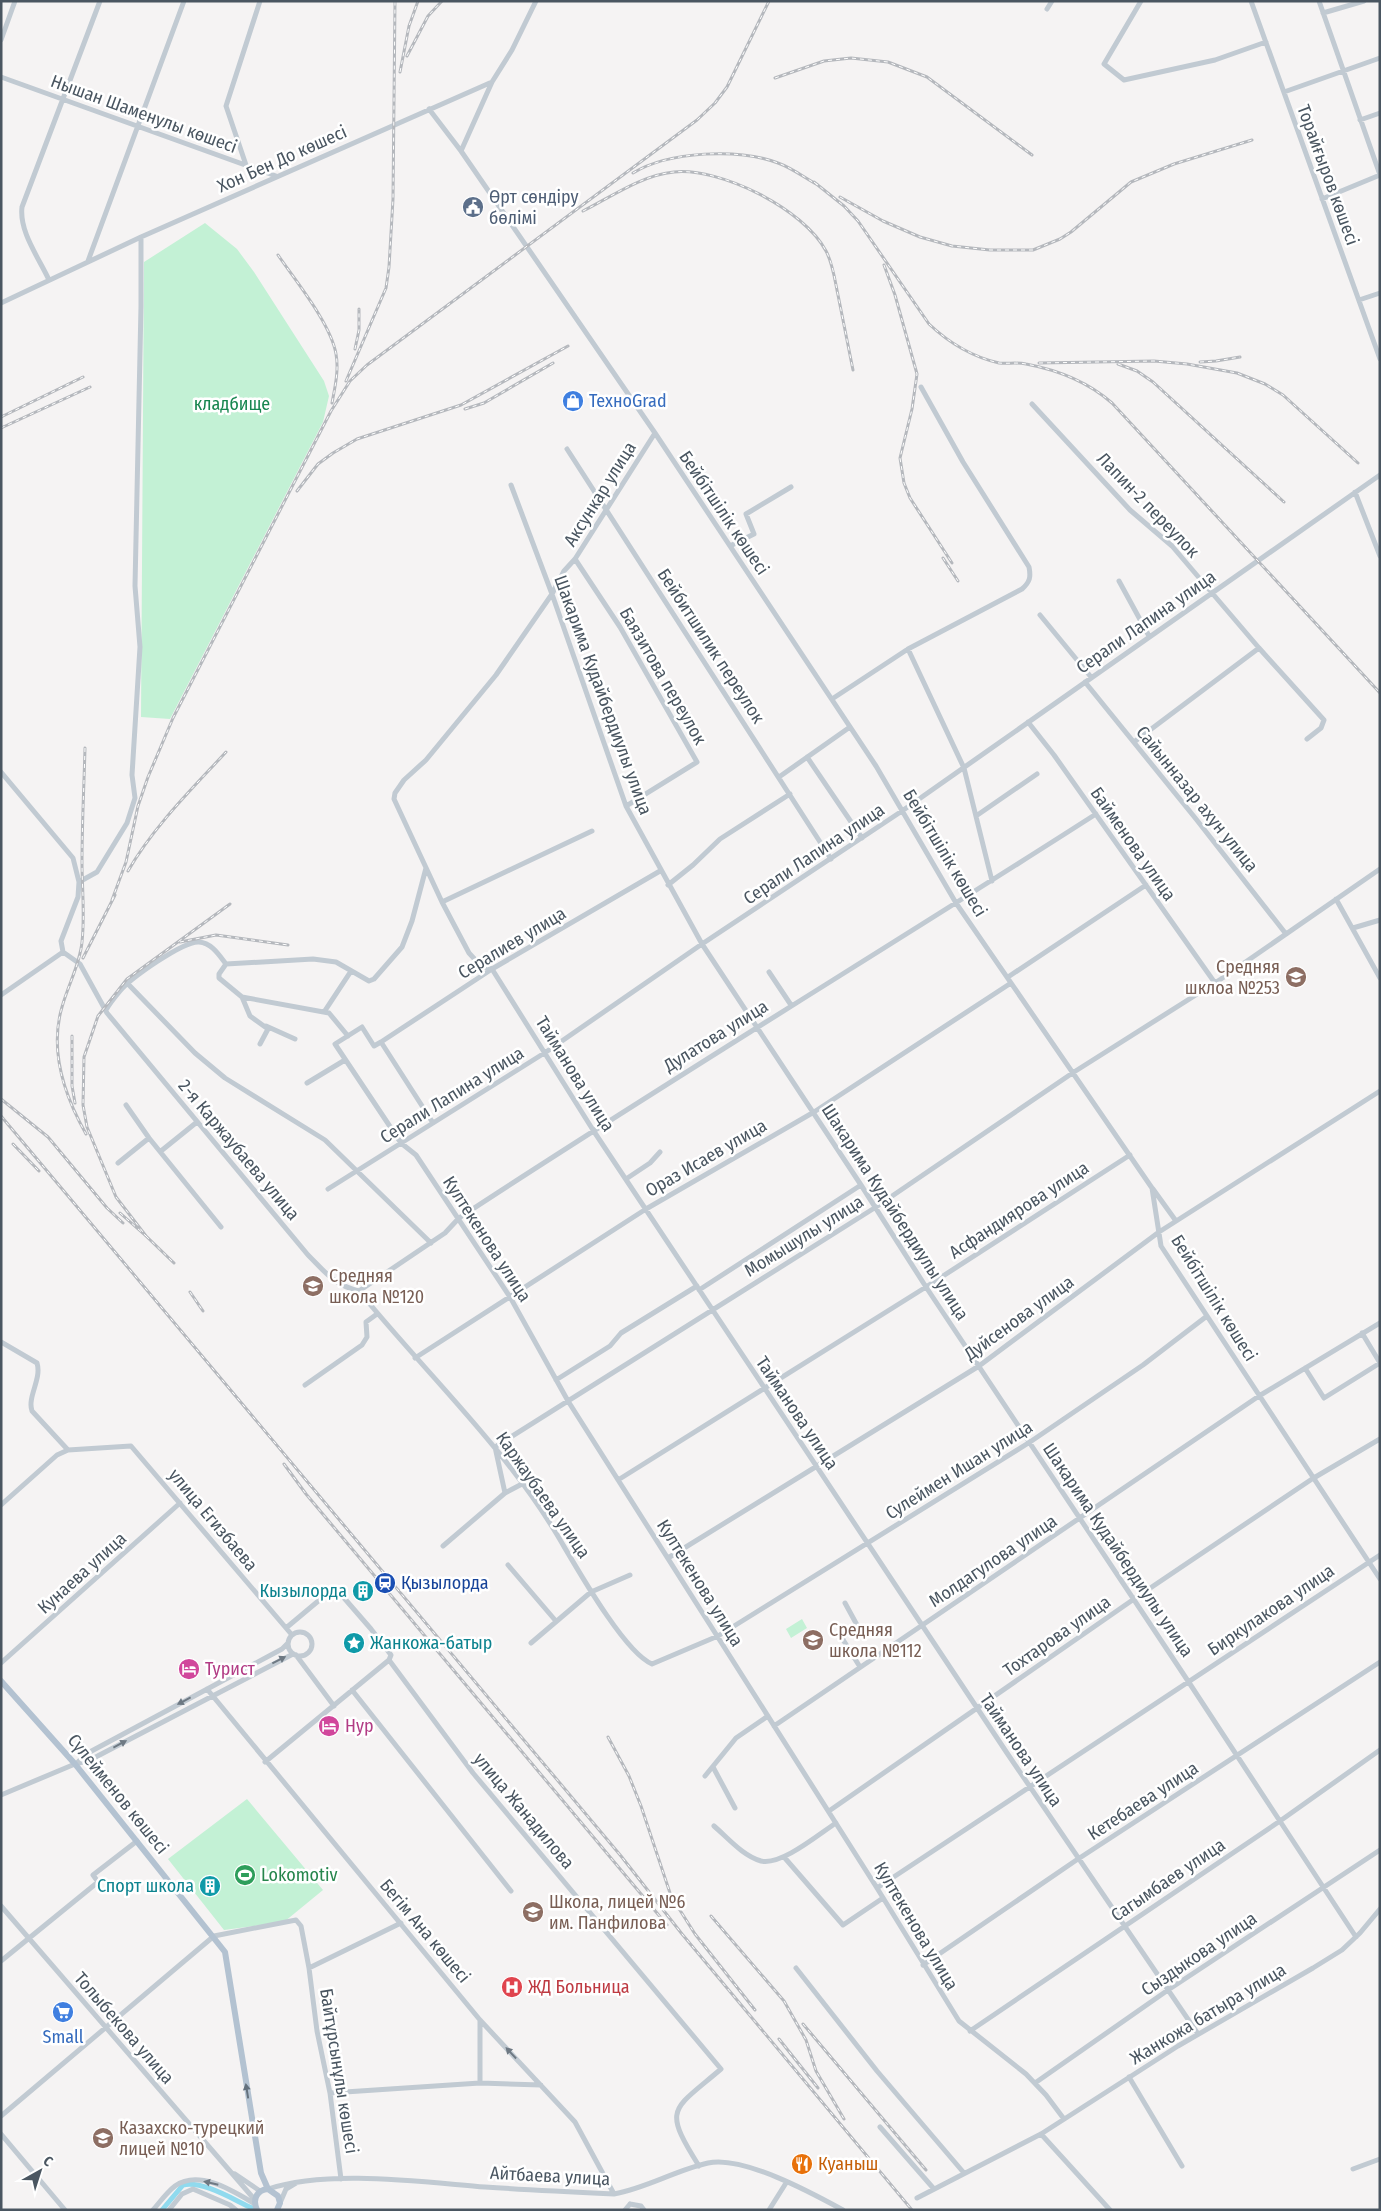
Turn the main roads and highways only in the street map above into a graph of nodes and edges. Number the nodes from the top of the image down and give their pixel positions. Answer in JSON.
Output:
{"nodes":[{"id":1,"x":1,"y":1681,"type":"edge"},
{"id":2,"x":268,"y":2189,"type":"junction"},
{"id":3,"x":255,"y":2204,"type":"edge"},
{"id":4,"x":279,"y":2207,"type":"edge"}],
"edges":[{"from":2,"to":1,"type":"main road","name":"Сүлейменов көшесі","one_way":true},
{"from":2,"to":3,"type":"main road"},
{"from":2,"to":4,"type":"main road"}]}
